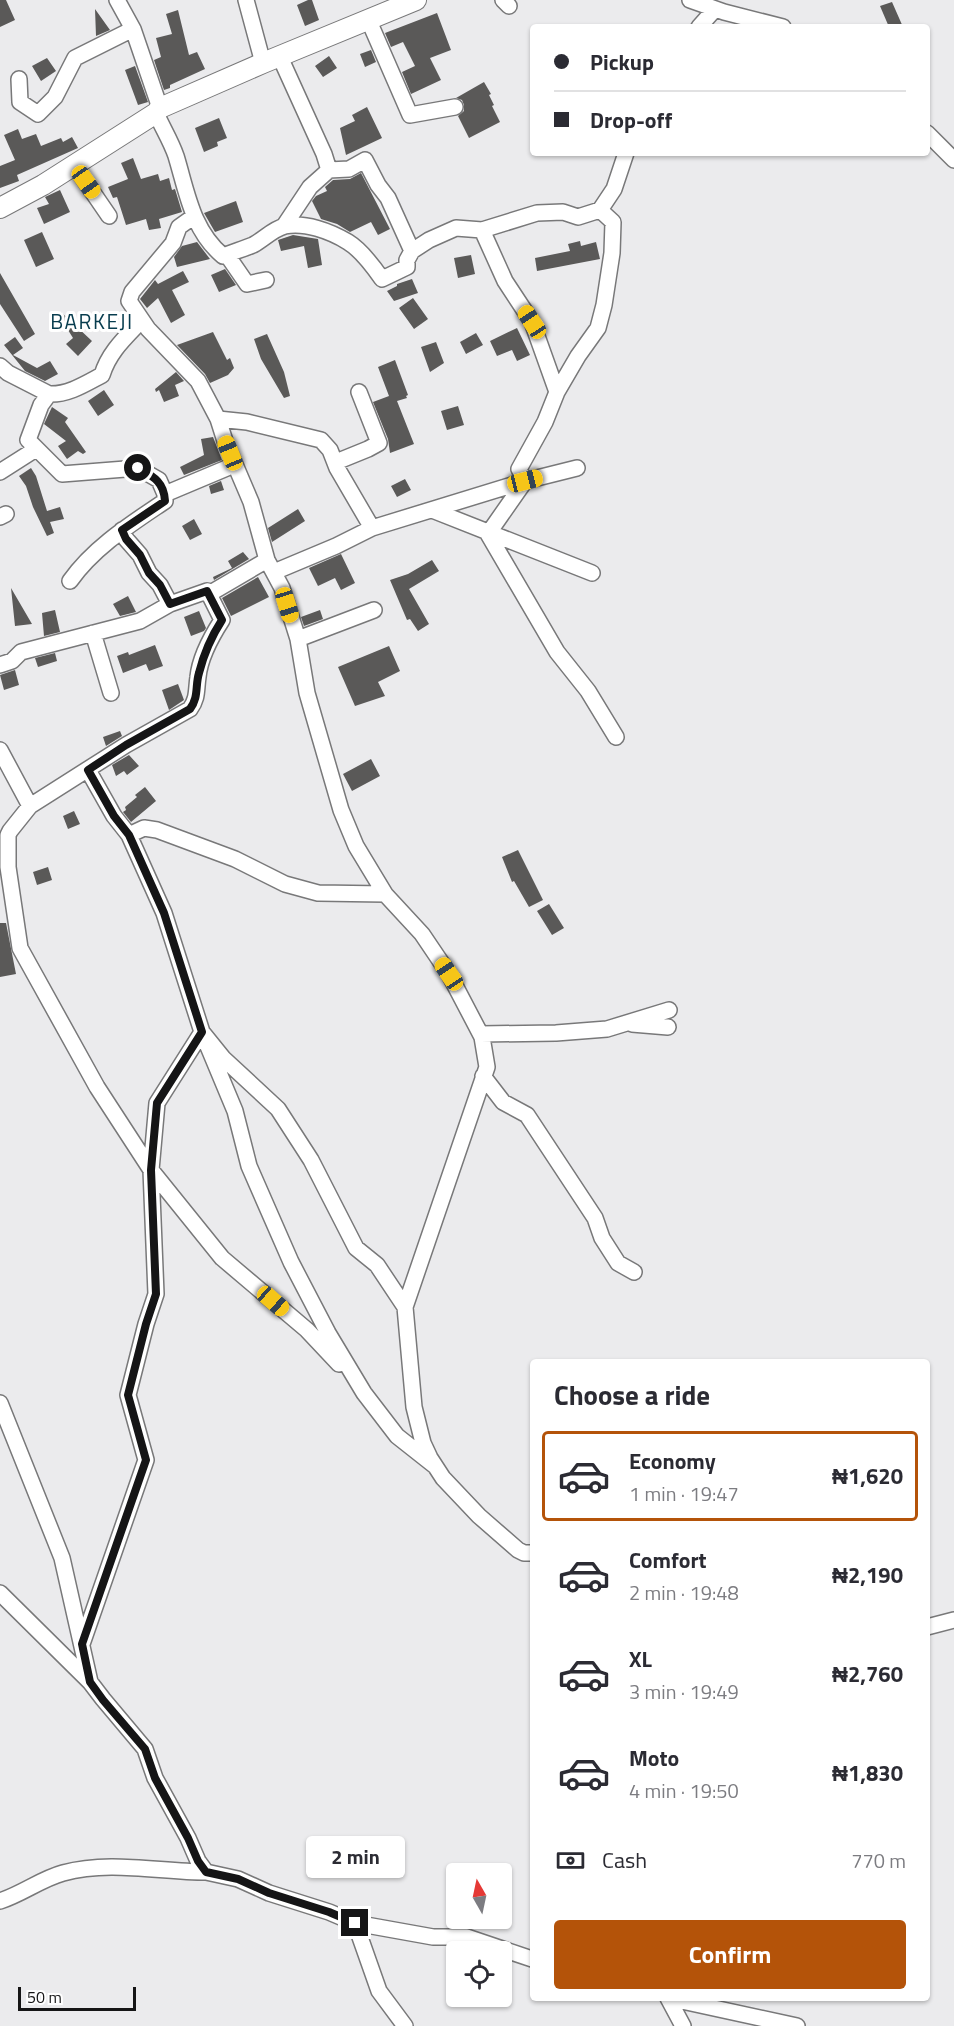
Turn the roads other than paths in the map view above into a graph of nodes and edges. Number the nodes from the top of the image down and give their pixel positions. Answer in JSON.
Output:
{"nodes":[{"id":1,"x":117,"y":0,"type":"edge"},
{"id":2,"x":246,"y":0,"type":"edge"},
{"id":3,"x":416,"y":0,"type":"edge"},
{"id":4,"x":690,"y":0,"type":"edge"},
{"id":5,"x":715,"y":9,"type":"junction"},
{"id":6,"x":369,"y":21,"type":"junction"},
{"id":7,"x":702,"y":24,"type":"edge"},
{"id":8,"x":772,"y":24,"type":"edge"},
{"id":9,"x":133,"y":29,"type":"junction"},
{"id":10,"x":271,"y":60,"type":"junction"},
{"id":11,"x":19,"y":80,"type":"dead end"},
{"id":12,"x":455,"y":108,"type":"dead end"},
{"id":13,"x":158,"y":111,"type":"junction"},
{"id":14,"x":930,"y":136,"type":"edge"},
{"id":15,"x":625,"y":156,"type":"edge"},
{"id":16,"x":954,"y":160,"type":"edge"},
{"id":17,"x":74,"y":165,"type":"junction"},
{"id":18,"x":330,"y":170,"type":"junction"},
{"id":19,"x":0,"y":208,"type":"edge"},
{"id":20,"x":600,"y":210,"type":"junction"},
{"id":21,"x":109,"y":216,"type":"dead end"},
{"id":22,"x":193,"y":217,"type":"junction"},
{"id":23,"x":285,"y":226,"type":"junction"},
{"id":24,"x":483,"y":230,"type":"junction"},
{"id":25,"x":412,"y":251,"type":"junction"},
{"id":26,"x":227,"y":255,"type":"junction"},
{"id":27,"x":266,"y":280,"type":"dead end"},
{"id":28,"x":142,"y":320,"type":"junction"},
{"id":29,"x":0,"y":366,"type":"edge"},
{"id":30,"x":359,"y":392,"type":"dead end"},
{"id":31,"x":557,"y":392,"type":"junction"},
{"id":32,"x":49,"y":394,"type":"junction"},
{"id":33,"x":218,"y":419,"type":"junction"},
{"id":34,"x":36,"y":449,"type":"junction"},
{"id":35,"x":336,"y":462,"type":"junction"},
{"id":36,"x":234,"y":465,"type":"junction"},
{"id":37,"x":577,"y":468,"type":"dead end"},
{"id":38,"x":0,"y":471,"type":"edge"},
{"id":39,"x":525,"y":481,"type":"junction"},
{"id":40,"x":165,"y":494,"type":"junction"},
{"id":41,"x":432,"y":510,"type":"junction"},
{"id":42,"x":372,"y":528,"type":"junction"},
{"id":43,"x":122,"y":530,"type":"junction"},
{"id":44,"x":489,"y":534,"type":"junction"},
{"id":45,"x":270,"y":566,"type":"junction"},
{"id":46,"x":592,"y":573,"type":"dead end"},
{"id":47,"x":70,"y":581,"type":"dead end"},
{"id":48,"x":209,"y":594,"type":"junction"},
{"id":49,"x":170,"y":604,"type":"junction"},
{"id":50,"x":374,"y":610,"type":"dead end"},
{"id":51,"x":93,"y":633,"type":"junction"},
{"id":52,"x":298,"y":639,"type":"junction"},
{"id":53,"x":0,"y":665,"type":"edge"},
{"id":54,"x":111,"y":693,"type":"dead end"},
{"id":55,"x":616,"y":737,"type":"dead end"},
{"id":56,"x":0,"y":750,"type":"edge"},
{"id":57,"x":88,"y":770,"type":"junction"},
{"id":58,"x":30,"y":806,"type":"junction"},
{"id":59,"x":5,"y":835,"type":"edge"},
{"id":60,"x":129,"y":835,"type":"junction"},
{"id":61,"x":385,"y":894,"type":"junction"},
{"id":62,"x":669,"y":1010,"type":"dead end"},
{"id":63,"x":626,"y":1023,"type":"junction"},
{"id":64,"x":668,"y":1027,"type":"dead end"},
{"id":65,"x":202,"y":1032,"type":"junction"},
{"id":66,"x":481,"y":1034,"type":"junction"},
{"id":67,"x":483,"y":1076,"type":"junction"},
{"id":68,"x":151,"y":1170,"type":"junction"},
{"id":69,"x":634,"y":1272,"type":"dead end"},
{"id":70,"x":405,"y":1307,"type":"junction"},
{"id":71,"x":359,"y":1385,"type":"junction"},
{"id":72,"x":0,"y":1403,"type":"edge"},
{"id":73,"x":435,"y":1466,"type":"junction"},
{"id":74,"x":530,"y":1553,"type":"edge"},
{"id":75,"x":0,"y":1593,"type":"edge"},
{"id":76,"x":954,"y":1620,"type":"edge"},
{"id":77,"x":930,"y":1626,"type":"edge"},
{"id":78,"x":82,"y":1644,"type":"junction"},
{"id":79,"x":90,"y":1682,"type":"junction"},
{"id":80,"x":206,"y":1872,"type":"junction"},
{"id":81,"x":0,"y":1901,"type":"edge"},
{"id":82,"x":355,"y":1923,"type":"junction"},
{"id":83,"x":530,"y":1958,"type":"edge"},
{"id":84,"x":670,"y":2001,"type":"edge"},
{"id":85,"x":682,"y":2001,"type":"edge"},
{"id":86,"x":405,"y":2026,"type":"edge"},
{"id":87,"x":683,"y":2026,"type":"edge"},
{"id":88,"x":798,"y":2026,"type":"edge"}],
"edges":[{"from":1,"to":9,"type":"street"},
{"from":2,"to":10,"type":"street"},
{"from":3,"to":6,"type":"street"},
{"from":4,"to":5,"type":"street"},
{"from":5,"to":7,"type":"street"},
{"from":5,"to":8,"type":"street"},
{"from":6,"to":10,"type":"street"},
{"from":6,"to":12,"type":"street"},
{"from":9,"to":11,"type":"street"},
{"from":9,"to":13,"type":"street"},
{"from":10,"to":13,"type":"street"},
{"from":10,"to":18,"type":"street"},
{"from":13,"to":17,"type":"street"},
{"from":13,"to":22,"type":"street"},
{"from":14,"to":16,"type":"street"},
{"from":15,"to":20,"type":"street"},
{"from":17,"to":19,"type":"street"},
{"from":17,"to":21,"type":"street"},
{"from":18,"to":23,"type":"street"},
{"from":18,"to":25,"type":"street"},
{"from":20,"to":24,"type":"street"},
{"from":20,"to":31,"type":"street"},
{"from":22,"to":26,"type":"street"},
{"from":22,"to":28,"type":"street"},
{"from":23,"to":25,"type":"street"},
{"from":23,"to":26,"type":"street"},
{"from":24,"to":25,"type":"street"},
{"from":24,"to":31,"type":"street"},
{"from":26,"to":27,"type":"street"},
{"from":28,"to":32,"type":"street"},
{"from":28,"to":33,"type":"street"},
{"from":29,"to":32,"type":"street"},
{"from":30,"to":35,"type":"street"},
{"from":31,"to":39,"type":"street"},
{"from":32,"to":34,"type":"street"},
{"from":33,"to":35,"type":"street"},
{"from":33,"to":36,"type":"street"},
{"from":34,"to":38,"type":"street"},
{"from":34,"to":40,"type":"street"},
{"from":35,"to":42,"type":"street"},
{"from":36,"to":40,"type":"street"},
{"from":36,"to":45,"type":"street"},
{"from":37,"to":39,"type":"street"},
{"from":39,"to":41,"type":"street"},
{"from":39,"to":44,"type":"street"},
{"from":40,"to":43,"type":"street"},
{"from":41,"to":42,"type":"street"},
{"from":41,"to":44,"type":"street"},
{"from":42,"to":45,"type":"street"},
{"from":43,"to":47,"type":"street"},
{"from":43,"to":49,"type":"street"},
{"from":44,"to":46,"type":"street"},
{"from":44,"to":55,"type":"street"},
{"from":45,"to":48,"type":"street"},
{"from":45,"to":52,"type":"street"},
{"from":48,"to":49,"type":"street"},
{"from":48,"to":57,"type":"street"},
{"from":49,"to":51,"type":"street"},
{"from":50,"to":52,"type":"street"},
{"from":51,"to":53,"type":"street"},
{"from":51,"to":54,"type":"street"},
{"from":52,"to":61,"type":"street"},
{"from":56,"to":58,"type":"street"},
{"from":57,"to":58,"type":"street"},
{"from":57,"to":60,"type":"street"},
{"from":58,"to":59,"type":"street"},
{"from":59,"to":68,"type":"street"},
{"from":60,"to":61,"type":"street"},
{"from":60,"to":65,"type":"street"},
{"from":61,"to":66,"type":"street"},
{"from":62,"to":63,"type":"street"},
{"from":63,"to":64,"type":"street"},
{"from":63,"to":66,"type":"street"},
{"from":65,"to":68,"type":"street"},
{"from":65,"to":70,"type":"street"},
{"from":65,"to":71,"type":"street"},
{"from":66,"to":67,"type":"street"},
{"from":67,"to":69,"type":"street"},
{"from":67,"to":70,"type":"street"},
{"from":68,"to":71,"type":"street"},
{"from":68,"to":78,"type":"street"},
{"from":70,"to":73,"type":"street"},
{"from":71,"to":73,"type":"street"},
{"from":72,"to":78,"type":"street"},
{"from":73,"to":74,"type":"street"},
{"from":75,"to":79,"type":"street"},
{"from":76,"to":77,"type":"street"},
{"from":78,"to":79,"type":"street"},
{"from":79,"to":80,"type":"street"},
{"from":80,"to":81,"type":"street"},
{"from":80,"to":82,"type":"street"},
{"from":82,"to":83,"type":"street"},
{"from":82,"to":86,"type":"street"},
{"from":84,"to":87,"type":"street"},
{"from":85,"to":88,"type":"street"}]}
